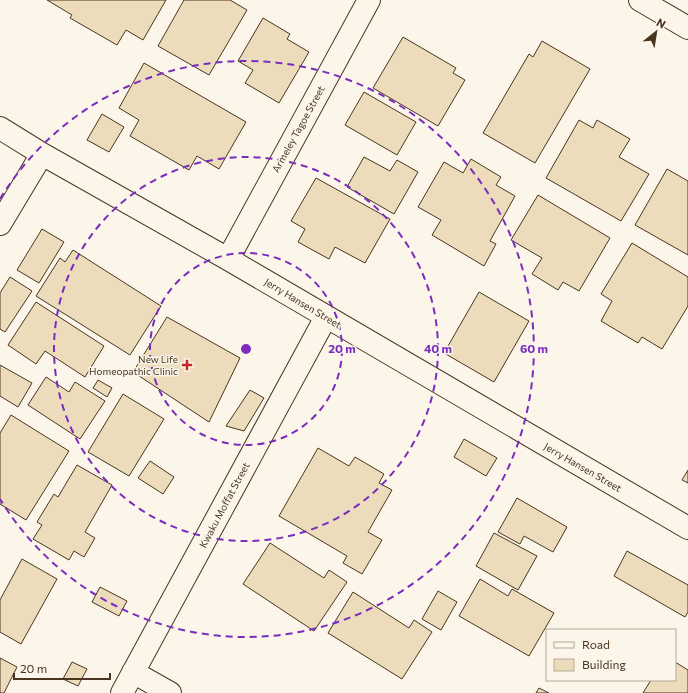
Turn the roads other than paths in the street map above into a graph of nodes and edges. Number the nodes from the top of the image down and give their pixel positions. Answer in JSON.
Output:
{"nodes":[{"id":1,"x":369,"y":0,"type":"edge"},
{"id":2,"x":640,"y":0,"type":"edge"},
{"id":3,"x":688,"y":28,"type":"edge"},
{"id":4,"x":0,"y":128,"type":"edge"},
{"id":5,"x":42,"y":154,"type":"junction"},
{"id":6,"x":0,"y":224,"type":"edge"},
{"id":7,"x":228,"y":259,"type":"junction"},
{"id":8,"x":326,"y":317,"type":"junction"},
{"id":9,"x":688,"y":528,"type":"edge"},
{"id":10,"x":133,"y":672,"type":"junction"},
{"id":11,"x":122,"y":693,"type":"edge"},
{"id":12,"x":170,"y":693,"type":"edge"}],
"edges":[{"from":1,"to":7,"type":"street","name":"Armeley Tagoe Street"},
{"from":2,"to":3,"type":"street"},
{"from":4,"to":5,"type":"street","name":"Jerry Hansen Street"},
{"from":5,"to":6,"type":"street"},
{"from":5,"to":7,"type":"street","name":"Jerry Hansen Street"},
{"from":7,"to":8,"type":"street","name":"Jerry Hansen Street"},
{"from":8,"to":9,"type":"street","name":"Jerry Hansen Street"},
{"from":8,"to":10,"type":"street","name":"Kwaku Moffat Street"},
{"from":10,"to":11,"type":"street","name":"Kwaku Moffat Street"},
{"from":10,"to":12,"type":"street"}]}
